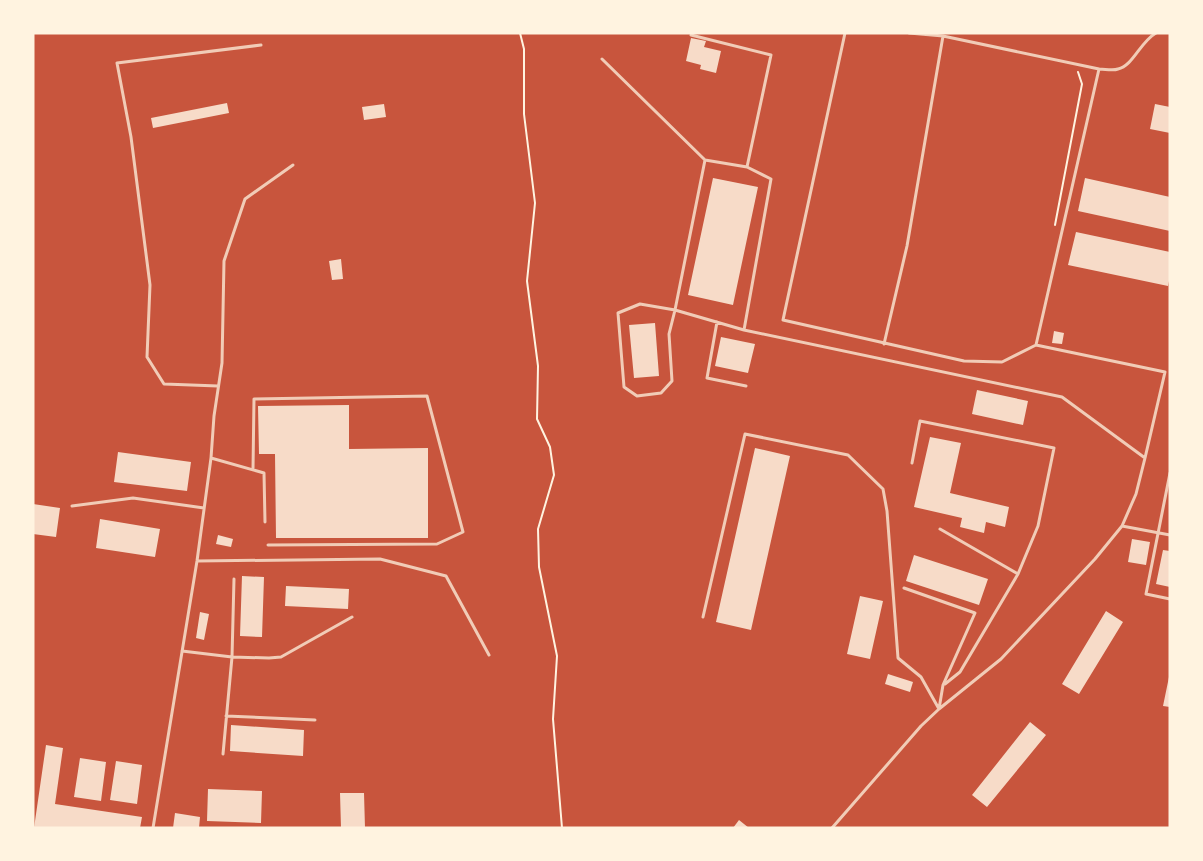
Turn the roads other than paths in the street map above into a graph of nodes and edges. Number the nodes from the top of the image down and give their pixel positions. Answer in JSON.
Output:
{"nodes":[{"id":1,"x":844,"y":33,"type":"edge"},
{"id":2,"x":909,"y":33,"type":"edge"},
{"id":3,"x":1156,"y":33,"type":"edge"},
{"id":4,"x":691,"y":35,"type":"dead end"},
{"id":5,"x":943,"y":36,"type":"junction"},
{"id":6,"x":261,"y":45,"type":"dead end"},
{"id":7,"x":602,"y":59,"type":"dead end"},
{"id":8,"x":1099,"y":69,"type":"junction"},
{"id":9,"x":705,"y":160,"type":"junction"},
{"id":10,"x":293,"y":165,"type":"dead end"},
{"id":11,"x":747,"y":167,"type":"junction"},
{"id":12,"x":675,"y":310,"type":"junction"},
{"id":13,"x":717,"y":322,"type":"junction"},
{"id":14,"x":744,"y":330,"type":"junction"},
{"id":15,"x":884,"y":344,"type":"junction"},
{"id":16,"x":1036,"y":345,"type":"junction"},
{"id":17,"x":218,"y":386,"type":"junction"},
{"id":18,"x":746,"y":386,"type":"dead end"},
{"id":19,"x":211,"y":458,"type":"junction"},
{"id":20,"x":1145,"y":458,"type":"junction"},
{"id":21,"x":912,"y":463,"type":"dead end"},
{"id":22,"x":253,"y":469,"type":"junction"},
{"id":23,"x":1170,"y":472,"type":"edge"},
{"id":24,"x":72,"y":506,"type":"dead end"},
{"id":25,"x":204,"y":508,"type":"junction"},
{"id":26,"x":265,"y":522,"type":"dead end"},
{"id":27,"x":1122,"y":526,"type":"junction"},
{"id":28,"x":940,"y":529,"type":"dead end"},
{"id":29,"x":1158,"y":532,"type":"junction"},
{"id":30,"x":1170,"y":535,"type":"edge"},
{"id":31,"x":268,"y":545,"type":"dead end"},
{"id":32,"x":197,"y":561,"type":"junction"},
{"id":33,"x":1018,"y":574,"type":"junction"},
{"id":34,"x":234,"y":579,"type":"dead end"},
{"id":35,"x":904,"y":588,"type":"dead end"},
{"id":36,"x":1170,"y":599,"type":"edge"},
{"id":37,"x":352,"y":617,"type":"dead end"},
{"id":38,"x":703,"y":617,"type":"dead end"},
{"id":39,"x":182,"y":651,"type":"junction"},
{"id":40,"x":489,"y":655,"type":"dead end"},
{"id":41,"x":232,"y":657,"type":"junction"},
{"id":42,"x":943,"y":685,"type":"junction"},
{"id":43,"x":939,"y":709,"type":"junction"},
{"id":44,"x":226,"y":716,"type":"junction"},
{"id":45,"x":315,"y":720,"type":"dead end"},
{"id":46,"x":223,"y":754,"type":"dead end"},
{"id":47,"x":153,"y":828,"type":"edge"},
{"id":48,"x":832,"y":828,"type":"edge"}],
"edges":[{"from":1,"to":15,"type":"lane"},
{"from":2,"to":5,"type":"lane"},
{"from":3,"to":8,"type":"lane"},
{"from":4,"to":11,"type":"lane"},
{"from":5,"to":8,"type":"lane"},
{"from":5,"to":15,"type":"lane"},
{"from":6,"to":17,"type":"lane"},
{"from":7,"to":9,"type":"lane"},
{"from":8,"to":16,"type":"lane"},
{"from":9,"to":11,"type":"lane"},
{"from":9,"to":12,"type":"lane"},
{"from":10,"to":17,"type":"lane"},
{"from":11,"to":14,"type":"lane"},
{"from":12,"to":12,"type":"lane"},
{"from":12,"to":13,"type":"lane"},
{"from":13,"to":14,"type":"lane"},
{"from":13,"to":18,"type":"lane"},
{"from":14,"to":20,"type":"lane"},
{"from":15,"to":16,"type":"lane"},
{"from":16,"to":20,"type":"lane"},
{"from":17,"to":19,"type":"lane"},
{"from":19,"to":22,"type":"lane"},
{"from":19,"to":25,"type":"lane"},
{"from":20,"to":27,"type":"lane"},
{"from":21,"to":33,"type":"lane"},
{"from":22,"to":26,"type":"lane"},
{"from":22,"to":31,"type":"lane"},
{"from":23,"to":29,"type":"lane"},
{"from":24,"to":25,"type":"lane"},
{"from":25,"to":32,"type":"lane"},
{"from":27,"to":29,"type":"lane"},
{"from":27,"to":43,"type":"lane"},
{"from":28,"to":33,"type":"lane"},
{"from":29,"to":30,"type":"lane"},
{"from":29,"to":36,"type":"lane"},
{"from":32,"to":39,"type":"lane"},
{"from":32,"to":40,"type":"lane"},
{"from":33,"to":42,"type":"lane"},
{"from":34,"to":41,"type":"lane"},
{"from":35,"to":42,"type":"lane"},
{"from":37,"to":41,"type":"lane"},
{"from":38,"to":43,"type":"lane"},
{"from":39,"to":41,"type":"lane"},
{"from":39,"to":47,"type":"lane"},
{"from":41,"to":44,"type":"lane"},
{"from":42,"to":43,"type":"lane"},
{"from":43,"to":48,"type":"lane"},
{"from":44,"to":45,"type":"lane"},
{"from":44,"to":46,"type":"lane"}]}
